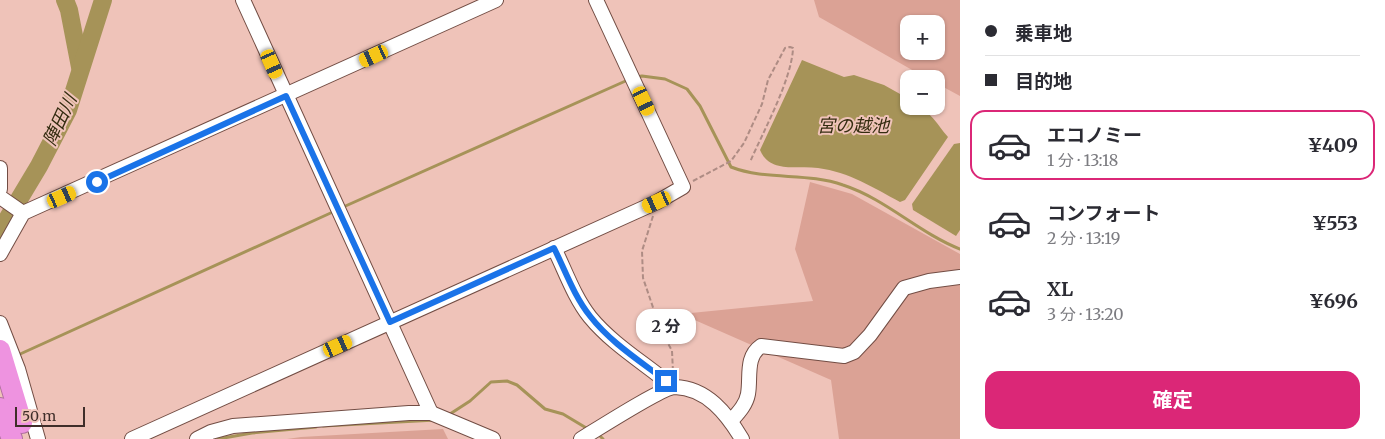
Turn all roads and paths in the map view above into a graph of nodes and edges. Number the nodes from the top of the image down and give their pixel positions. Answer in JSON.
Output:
{"nodes":[{"id":1,"x":243,"y":0,"type":"edge"},
{"id":2,"x":496,"y":0,"type":"edge"},
{"id":3,"x":596,"y":0,"type":"edge"},
{"id":4,"x":286,"y":96,"type":"junction"},
{"id":5,"x":750,"y":162,"type":"dead end"},
{"id":6,"x":0,"y":168,"type":"edge"},
{"id":7,"x":683,"y":187,"type":"junction"},
{"id":8,"x":0,"y":189,"type":"edge"},
{"id":9,"x":0,"y":197,"type":"edge"},
{"id":10,"x":657,"y":202,"type":"junction"},
{"id":11,"x":22,"y":211,"type":"junction"},
{"id":12,"x":554,"y":248,"type":"junction"},
{"id":13,"x":0,"y":254,"type":"edge"},
{"id":14,"x":960,"y":277,"type":"edge"},
{"id":15,"x":390,"y":322,"type":"junction"},
{"id":16,"x":0,"y":323,"type":"edge"},
{"id":17,"x":7,"y":358,"type":"edge"},
{"id":18,"x":673,"y":387,"type":"junction"},
{"id":19,"x":0,"y":408,"type":"edge"},
{"id":20,"x":431,"y":413,"type":"junction"},
{"id":21,"x":731,"y":421,"type":"junction"},
{"id":22,"x":20,"y":434,"type":"edge"},
{"id":23,"x":38,"y":439,"type":"edge"},
{"id":24,"x":132,"y":439,"type":"edge"},
{"id":25,"x":196,"y":439,"type":"edge"},
{"id":26,"x":493,"y":439,"type":"edge"},
{"id":27,"x":581,"y":439,"type":"edge"},
{"id":28,"x":742,"y":439,"type":"edge"}],
"edges":[{"from":1,"to":4,"type":"street"},
{"from":2,"to":4,"type":"street"},
{"from":3,"to":7,"type":"street"},
{"from":4,"to":11,"type":"street"},
{"from":4,"to":15,"type":"street"},
{"from":5,"to":7,"type":"path"},
{"from":6,"to":8,"type":"street"},
{"from":7,"to":10,"type":"street"},
{"from":9,"to":11,"type":"street"},
{"from":10,"to":12,"type":"street"},
{"from":10,"to":18,"type":"path"},
{"from":11,"to":13,"type":"street"},
{"from":12,"to":15,"type":"street"},
{"from":12,"to":18,"type":"street"},
{"from":14,"to":21,"type":"street"},
{"from":15,"to":20,"type":"street"},
{"from":15,"to":24,"type":"street"},
{"from":16,"to":17,"type":"street"},
{"from":17,"to":22,"type":"highway"},
{"from":17,"to":23,"type":"street"},
{"from":18,"to":21,"type":"street"},
{"from":18,"to":27,"type":"street"},
{"from":19,"to":22,"type":"highway"},
{"from":20,"to":25,"type":"street"},
{"from":20,"to":26,"type":"street"},
{"from":21,"to":28,"type":"street"}]}
